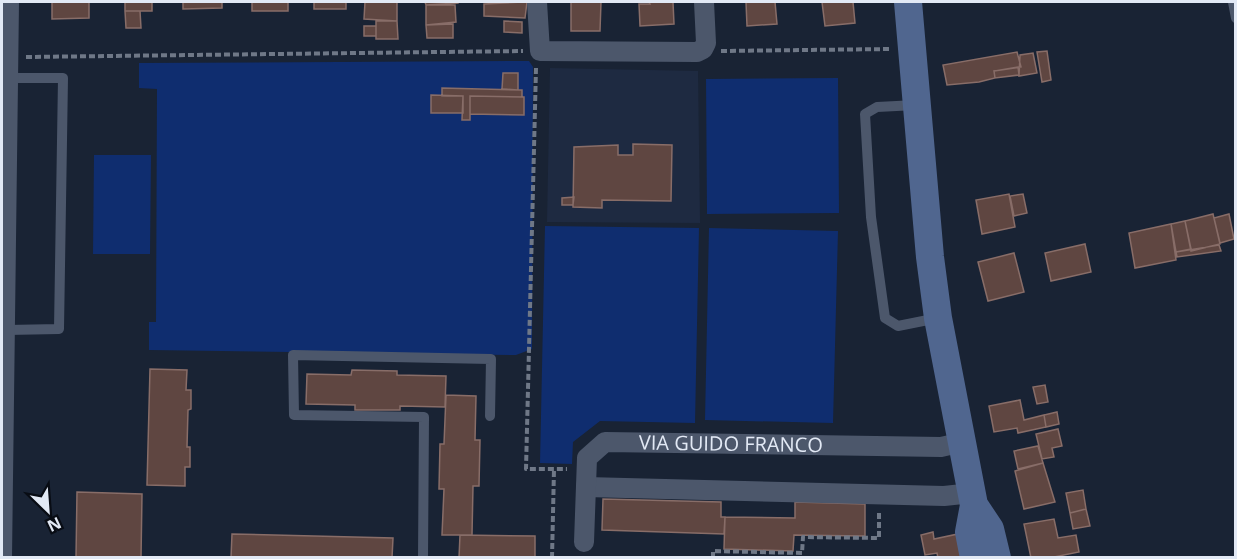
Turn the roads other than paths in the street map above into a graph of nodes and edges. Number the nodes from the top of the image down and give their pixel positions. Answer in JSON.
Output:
{"nodes":[{"id":1,"x":9,"y":2,"type":"edge"},
{"id":2,"x":537,"y":2,"type":"edge"},
{"id":3,"x":704,"y":2,"type":"edge"},
{"id":4,"x":908,"y":2,"type":"edge"},
{"id":5,"x":1233,"y":2,"type":"edge"},
{"id":6,"x":1236,"y":18,"type":"edge"},
{"id":7,"x":5,"y":26,"type":"edge"},
{"id":8,"x":8,"y":78,"type":"junction"},
{"id":9,"x":916,"y":105,"type":"junction"},
{"id":10,"x":4,"y":211,"type":"edge"},
{"id":11,"x":938,"y":318,"type":"junction"},
{"id":12,"x":7,"y":330,"type":"junction"},
{"id":13,"x":490,"y":416,"type":"dead end"},
{"id":14,"x":963,"y":442,"type":"junction"},
{"id":15,"x":586,"y":478,"type":"junction"},
{"id":16,"x":973,"y":499,"type":"junction"},
{"id":17,"x":3,"y":513,"type":"edge"},
{"id":18,"x":584,"y":542,"type":"dead end"},
{"id":19,"x":2,"y":558,"type":"edge"},
{"id":20,"x":423,"y":558,"type":"edge"},
{"id":21,"x":974,"y":558,"type":"edge"},
{"id":22,"x":997,"y":558,"type":"edge"}],
"edges":[{"from":1,"to":7,"type":"street"},
{"from":2,"to":3,"type":"street"},
{"from":4,"to":9,"type":"street"},
{"from":5,"to":6,"type":"lane"},
{"from":7,"to":8,"type":"street"},
{"from":8,"to":10,"type":"street"},
{"from":8,"to":12,"type":"lane"},
{"from":9,"to":11,"type":"street"},
{"from":9,"to":11,"type":"lane"},
{"from":10,"to":12,"type":"street"},
{"from":11,"to":14,"type":"street"},
{"from":12,"to":17,"type":"street"},
{"from":13,"to":20,"type":"lane"},
{"from":14,"to":15,"type":"street","name":"VIA GUIDO FRANCO"},
{"from":14,"to":16,"type":"street"},
{"from":15,"to":16,"type":"street"},
{"from":15,"to":18,"type":"street"},
{"from":16,"to":21,"type":"street"},
{"from":16,"to":22,"type":"street"},
{"from":17,"to":19,"type":"street"}]}
